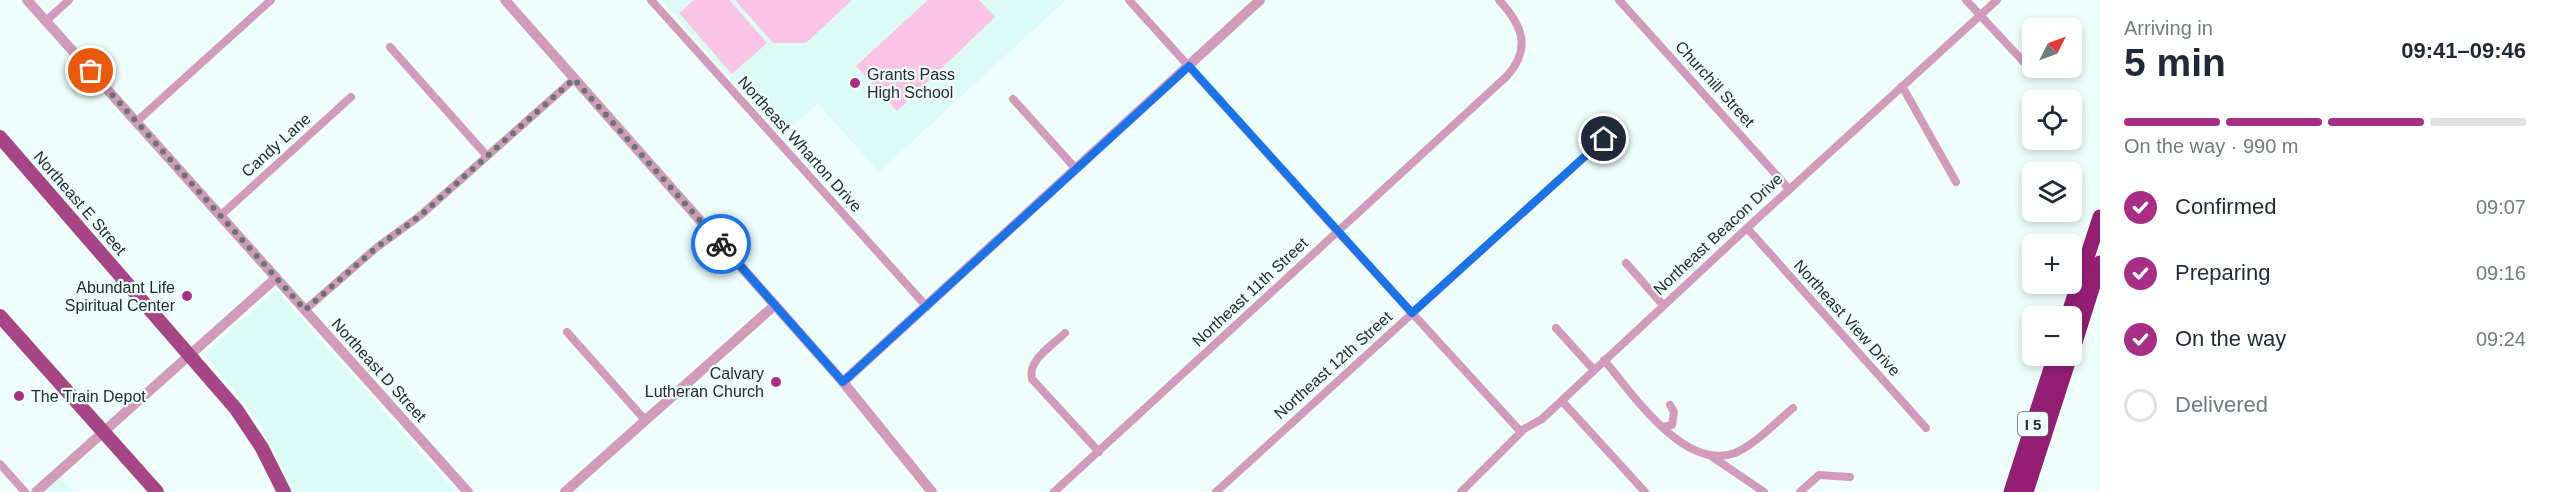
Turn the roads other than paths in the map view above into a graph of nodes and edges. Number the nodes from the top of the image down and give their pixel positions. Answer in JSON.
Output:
{"nodes":[{"id":1,"x":27,"y":0,"type":"edge"},
{"id":2,"x":69,"y":0,"type":"edge"},
{"id":3,"x":271,"y":0,"type":"edge"},
{"id":4,"x":505,"y":0,"type":"edge"},
{"id":5,"x":651,"y":0,"type":"edge"},
{"id":6,"x":1129,"y":0,"type":"edge"},
{"id":7,"x":1260,"y":0,"type":"edge"},
{"id":8,"x":1500,"y":0,"type":"edge"},
{"id":9,"x":1619,"y":0,"type":"edge"},
{"id":10,"x":1966,"y":0,"type":"edge"},
{"id":11,"x":1997,"y":0,"type":"edge"},
{"id":12,"x":1981,"y":16,"type":"junction"},
{"id":13,"x":46,"y":21,"type":"junction"},
{"id":14,"x":390,"y":47,"type":"dead end"},
{"id":15,"x":2022,"y":60,"type":"edge"},
{"id":16,"x":1189,"y":66,"type":"junction"},
{"id":17,"x":574,"y":79,"type":"junction"},
{"id":18,"x":1902,"y":86,"type":"junction"},
{"id":19,"x":351,"y":98,"type":"dead end"},
{"id":20,"x":1013,"y":99,"type":"dead end"},
{"id":21,"x":136,"y":122,"type":"junction"},
{"id":22,"x":0,"y":137,"type":"edge"},
{"id":23,"x":1604,"y":139,"type":"dead end"},
{"id":24,"x":487,"y":156,"type":"junction"},
{"id":25,"x":1077,"y":169,"type":"junction"},
{"id":26,"x":1956,"y":182,"type":"dead end"},
{"id":27,"x":1789,"y":189,"type":"junction"},
{"id":28,"x":220,"y":216,"type":"junction"},
{"id":29,"x":2100,"y":218,"type":"edge"},
{"id":30,"x":1747,"y":228,"type":"junction"},
{"id":31,"x":1337,"y":231,"type":"junction"},
{"id":32,"x":1626,"y":263,"type":"dead end"},
{"id":33,"x":2100,"y":263,"type":"edge"},
{"id":34,"x":276,"y":278,"type":"junction"},
{"id":35,"x":775,"y":305,"type":"junction"},
{"id":36,"x":1663,"y":306,"type":"junction"},
{"id":37,"x":2071,"y":306,"type":"edge"},
{"id":38,"x":927,"y":307,"type":"junction"},
{"id":39,"x":305,"y":310,"type":"junction"},
{"id":40,"x":1412,"y":313,"type":"junction"},
{"id":41,"x":0,"y":316,"type":"edge"},
{"id":42,"x":2082,"y":319,"type":"edge"},
{"id":43,"x":1556,"y":328,"type":"dead end"},
{"id":44,"x":567,"y":332,"type":"dead end"},
{"id":45,"x":1065,"y":333,"type":"dead end"},
{"id":46,"x":190,"y":355,"type":"junction"},
{"id":47,"x":1604,"y":360,"type":"junction"},
{"id":48,"x":2052,"y":366,"type":"edge"},
{"id":49,"x":2067,"y":366,"type":"edge"},
{"id":50,"x":1593,"y":369,"type":"junction"},
{"id":51,"x":843,"y":382,"type":"junction"},
{"id":52,"x":1562,"y":401,"type":"junction"},
{"id":53,"x":1670,"y":405,"type":"dead end"},
{"id":54,"x":1793,"y":408,"type":"dead end"},
{"id":55,"x":645,"y":420,"type":"junction"},
{"id":56,"x":1663,"y":427,"type":"junction"},
{"id":57,"x":1926,"y":428,"type":"dead end"},
{"id":58,"x":103,"y":432,"type":"junction"},
{"id":59,"x":1521,"y":432,"type":"junction"},
{"id":60,"x":1099,"y":452,"type":"junction"},
{"id":61,"x":1711,"y":456,"type":"junction"},
{"id":62,"x":0,"y":464,"type":"edge"},
{"id":63,"x":1851,"y":477,"type":"dead end"},
{"id":64,"x":25,"y":492,"type":"edge"},
{"id":65,"x":36,"y":492,"type":"edge"},
{"id":66,"x":157,"y":492,"type":"edge"},
{"id":67,"x":284,"y":492,"type":"edge"},
{"id":68,"x":468,"y":492,"type":"edge"},
{"id":69,"x":565,"y":492,"type":"edge"},
{"id":70,"x":932,"y":492,"type":"edge"},
{"id":71,"x":1054,"y":492,"type":"edge"},
{"id":72,"x":1216,"y":492,"type":"edge"},
{"id":73,"x":1461,"y":492,"type":"edge"},
{"id":74,"x":1645,"y":492,"type":"edge"},
{"id":75,"x":1764,"y":492,"type":"edge"},
{"id":76,"x":1800,"y":492,"type":"edge"},
{"id":77,"x":2011,"y":492,"type":"edge"},
{"id":78,"x":2026,"y":492,"type":"edge"}],
"edges":[{"from":1,"to":13,"type":"street","name":"Northeast D Street"},
{"from":2,"to":13,"type":"street"},
{"from":3,"to":21,"type":"street"},
{"from":4,"to":17,"type":"street"},
{"from":5,"to":38,"type":"street","name":"Northeast Wharton Drive"},
{"from":6,"to":16,"type":"street"},
{"from":7,"to":16,"type":"street"},
{"from":8,"to":31,"type":"street","name":"Northeast 11th Street"},
{"from":9,"to":27,"type":"street","name":"Churchill Street"},
{"from":10,"to":12,"type":"street"},
{"from":11,"to":12,"type":"street","name":"Northeast Beacon Drive"},
{"from":12,"to":15,"type":"street"},
{"from":12,"to":18,"type":"street","name":"Northeast Beacon Drive"},
{"from":13,"to":21,"type":"street","name":"Northeast D Street"},
{"from":14,"to":24,"type":"street"},
{"from":16,"to":25,"type":"street"},
{"from":16,"to":31,"type":"street"},
{"from":17,"to":24,"type":"street"},
{"from":17,"to":35,"type":"street"},
{"from":18,"to":26,"type":"street"},
{"from":18,"to":27,"type":"street","name":"Northeast Beacon Drive"},
{"from":19,"to":28,"type":"street","name":"Candy Lane"},
{"from":20,"to":25,"type":"street"},
{"from":21,"to":28,"type":"street","name":"Northeast D Street"},
{"from":22,"to":46,"type":"main road","name":"Northeast E Street"},
{"from":23,"to":40,"type":"street","name":"Northeast 12th Street"},
{"from":24,"to":39,"type":"street"},
{"from":25,"to":38,"type":"street"},
{"from":27,"to":30,"type":"street","name":"Northeast Beacon Drive"},
{"from":28,"to":34,"type":"street","name":"Northeast D Street"},
{"from":29,"to":37,"type":"highway"},
{"from":30,"to":36,"type":"street","name":"Northeast Beacon Drive"},
{"from":30,"to":57,"type":"street","name":"Northeast View Drive"},
{"from":31,"to":40,"type":"street"},
{"from":31,"to":60,"type":"street","name":"Northeast 11th Street"},
{"from":32,"to":36,"type":"street"},
{"from":33,"to":42,"type":"highway","number":"I 5"},
{"from":34,"to":39,"type":"street","name":"Northeast D Street"},
{"from":34,"to":46,"type":"street"},
{"from":35,"to":51,"type":"street"},
{"from":35,"to":55,"type":"street"},
{"from":36,"to":47,"type":"street","name":"Northeast Beacon Drive"},
{"from":38,"to":51,"type":"street"},
{"from":39,"to":68,"type":"street","name":"Northeast D Street"},
{"from":40,"to":59,"type":"street"},
{"from":40,"to":72,"type":"street","name":"Northeast 12th Street"},
{"from":41,"to":58,"type":"main road"},
{"from":43,"to":50,"type":"street"},
{"from":44,"to":55,"type":"street"},
{"from":45,"to":60,"type":"street"},
{"from":46,"to":58,"type":"street"},
{"from":46,"to":67,"type":"main road","name":"Northeast E Street"},
{"from":47,"to":50,"type":"street","name":"Northeast Beacon Drive"},
{"from":47,"to":56,"type":"street"},
{"from":48,"to":77,"type":"highway","number":"I 5"},
{"from":49,"to":78,"type":"highway","number":"I 5"},
{"from":50,"to":52,"type":"street","name":"Northeast Beacon Drive"},
{"from":51,"to":70,"type":"street"},
{"from":52,"to":59,"type":"street","name":"Northeast Beacon Drive"},
{"from":52,"to":74,"type":"street"},
{"from":53,"to":56,"type":"street"},
{"from":54,"to":61,"type":"street"},
{"from":55,"to":69,"type":"street"},
{"from":56,"to":61,"type":"street"},
{"from":58,"to":65,"type":"street"},
{"from":58,"to":66,"type":"main road"},
{"from":59,"to":73,"type":"street","name":"Northeast Beacon Drive"},
{"from":60,"to":71,"type":"street","name":"Northeast 11th Street"},
{"from":61,"to":75,"type":"street"},
{"from":62,"to":64,"type":"street"},
{"from":63,"to":76,"type":"street"}]}
